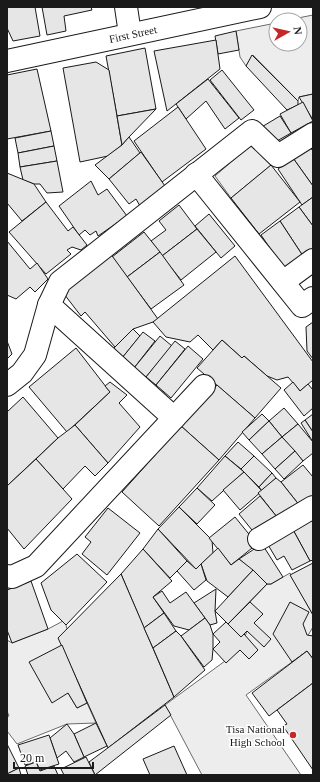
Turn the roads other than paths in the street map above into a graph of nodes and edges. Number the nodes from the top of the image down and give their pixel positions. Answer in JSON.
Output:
{"nodes":[{"id":1,"x":126,"y":7,"type":"edge"},
{"id":2,"x":260,"y":7,"type":"edge"},
{"id":3,"x":130,"y":34,"type":"junction"},
{"id":4,"x":7,"y":61,"type":"edge"},
{"id":5,"x":313,"y":134,"type":"edge"},
{"id":6,"x":196,"y":174,"type":"junction"},
{"id":7,"x":313,"y":260,"type":"edge"},
{"id":8,"x":283,"y":282,"type":"junction"},
{"id":9,"x":313,"y":298,"type":"edge"},
{"id":10,"x":49,"y":305,"type":"junction"},
{"id":11,"x":7,"y":385,"type":"edge"},
{"id":12,"x":204,"y":386,"type":"dead end"},
{"id":13,"x":174,"y":418,"type":"junction"},
{"id":14,"x":313,"y":507,"type":"edge"},
{"id":15,"x":259,"y":538,"type":"dead end"},
{"id":16,"x":7,"y":576,"type":"edge"}],
"edges":[{"from":1,"to":3,"type":"street"},
{"from":2,"to":3,"type":"street","name":"First Street"},
{"from":3,"to":4,"type":"street","name":"First Street"},
{"from":5,"to":6,"type":"street"},
{"from":6,"to":8,"type":"street"},
{"from":6,"to":10,"type":"street"},
{"from":7,"to":8,"type":"street"},
{"from":8,"to":9,"type":"street"},
{"from":10,"to":11,"type":"street"},
{"from":10,"to":13,"type":"street"},
{"from":12,"to":13,"type":"street"},
{"from":13,"to":16,"type":"street"},
{"from":14,"to":15,"type":"street"}]}
